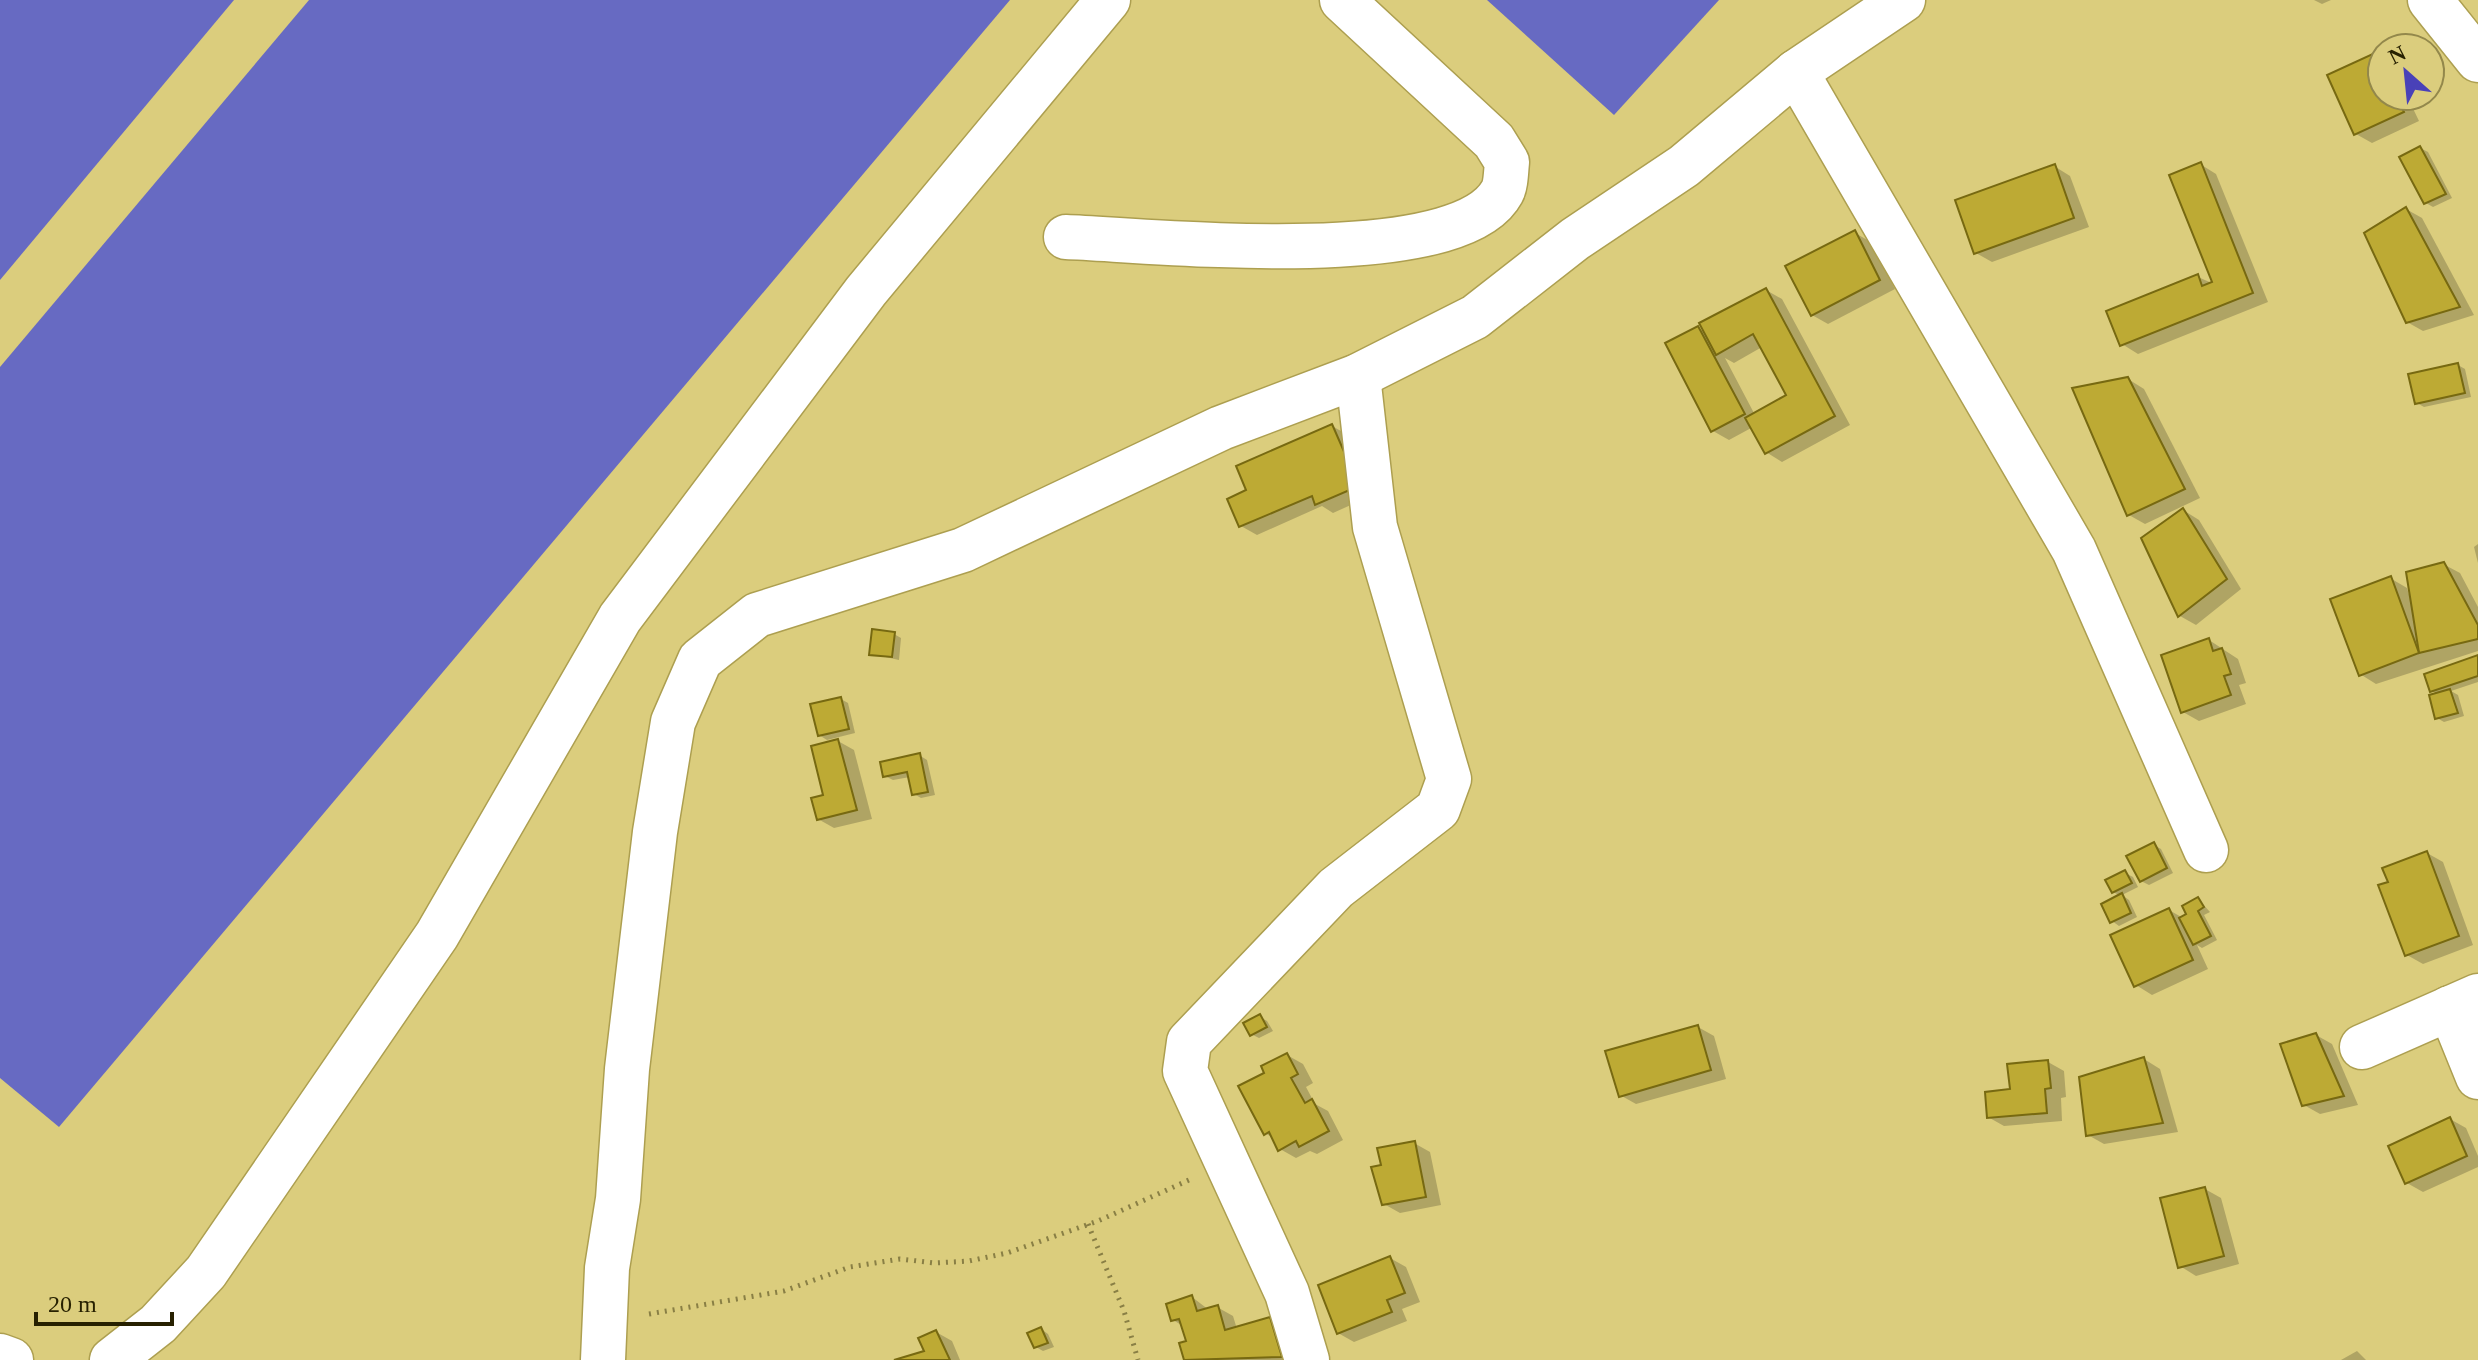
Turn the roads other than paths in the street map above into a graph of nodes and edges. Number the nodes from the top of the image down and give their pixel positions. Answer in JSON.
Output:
{"nodes":[{"id":1,"x":1108,"y":0,"type":"edge"},
{"id":2,"x":1342,"y":0,"type":"edge"},
{"id":3,"x":1903,"y":0,"type":"edge"},
{"id":4,"x":2430,"y":0,"type":"edge"},
{"id":5,"x":2478,"y":60,"type":"edge"},
{"id":6,"x":1796,"y":72,"type":"junction"},
{"id":7,"x":1066,"y":237,"type":"dead end"},
{"id":8,"x":1358,"y":376,"type":"junction"},
{"id":9,"x":2206,"y":850,"type":"dead end"},
{"id":10,"x":2464,"y":1002,"type":"edge"},
{"id":11,"x":2362,"y":1047,"type":"dead end"},
{"id":12,"x":2478,"y":1077,"type":"edge"},
{"id":13,"x":604,"y":1340,"type":"edge"},
{"id":14,"x":0,"y":1356,"type":"edge"},
{"id":15,"x":11,"y":1360,"type":"edge"},
{"id":16,"x":112,"y":1360,"type":"edge"},
{"id":17,"x":1307,"y":1360,"type":"edge"}],
"edges":[{"from":1,"to":16,"type":"street"},
{"from":2,"to":7,"type":"street"},
{"from":3,"to":6,"type":"street"},
{"from":4,"to":5,"type":"street"},
{"from":6,"to":8,"type":"street"},
{"from":6,"to":9,"type":"street"},
{"from":8,"to":13,"type":"street"},
{"from":8,"to":17,"type":"street"},
{"from":10,"to":11,"type":"street"},
{"from":10,"to":12,"type":"street"},
{"from":14,"to":15,"type":"street"}]}
